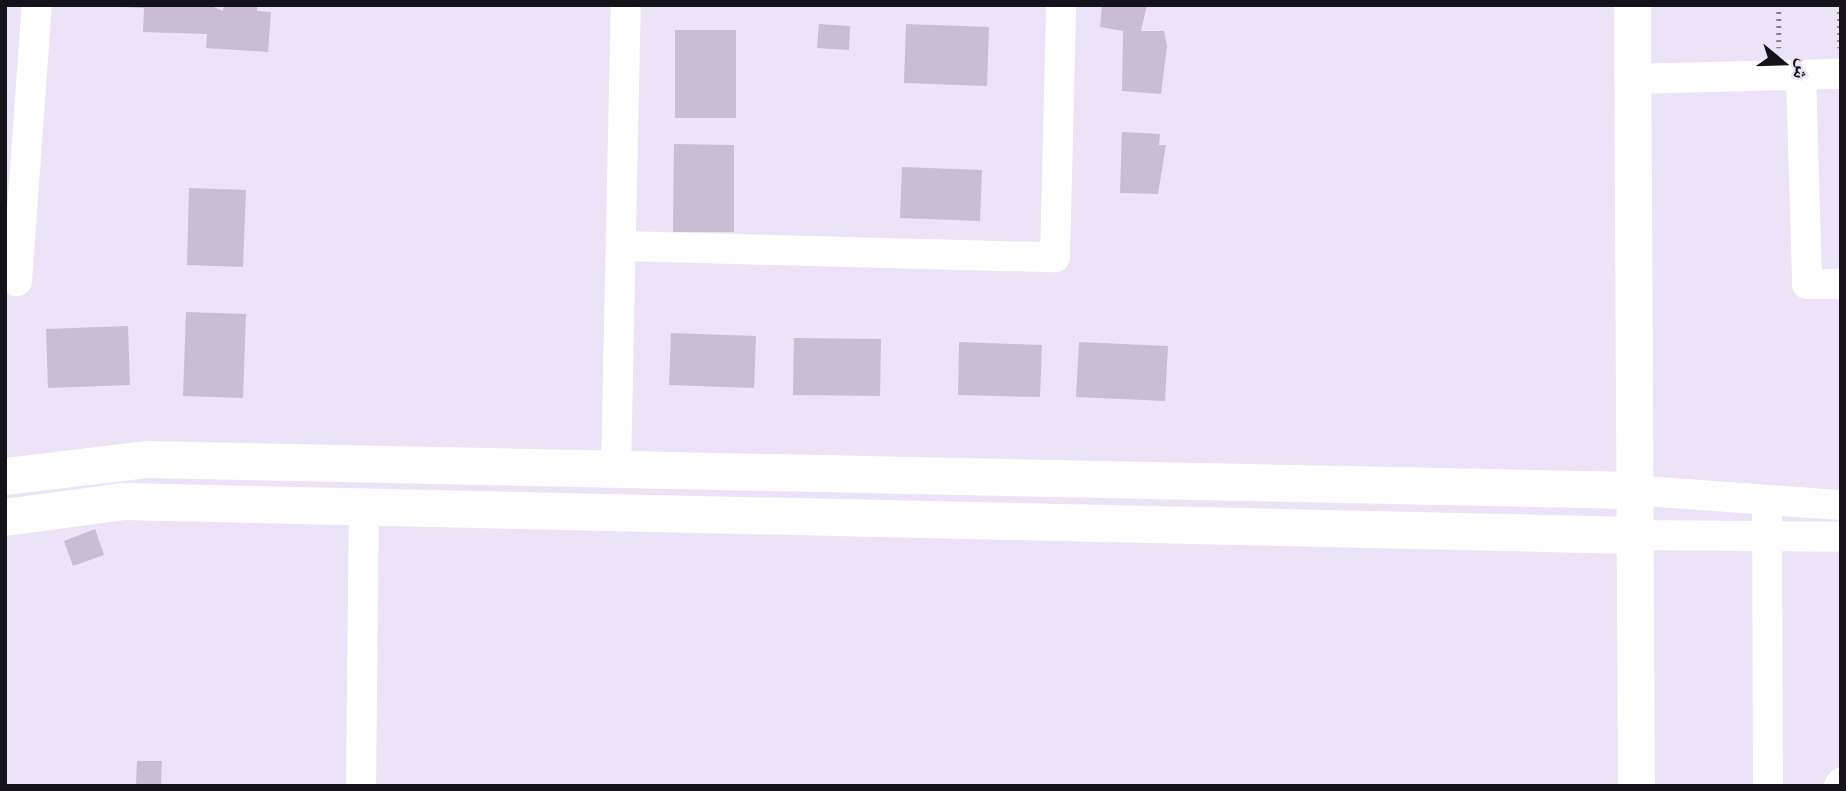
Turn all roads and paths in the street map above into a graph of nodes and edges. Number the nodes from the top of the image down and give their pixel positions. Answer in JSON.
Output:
{"nodes":[{"id":1,"x":37,"y":5,"type":"edge"},
{"id":2,"x":626,"y":5,"type":"edge"},
{"id":3,"x":1061,"y":5,"type":"edge"},
{"id":4,"x":1632,"y":5,"type":"edge"},
{"id":5,"x":1779,"y":5,"type":"edge"},
{"id":6,"x":1840,"y":5,"type":"edge"},
{"id":7,"x":1841,"y":74,"type":"edge"},
{"id":8,"x":1790,"y":76,"type":"junction"},
{"id":9,"x":1631,"y":79,"type":"junction"},
{"id":10,"x":621,"y":246,"type":"junction"},
{"id":11,"x":18,"y":281,"type":"dead end"},
{"id":12,"x":1841,"y":284,"type":"edge"},
{"id":13,"x":616,"y":470,"type":"junction"},
{"id":14,"x":5,"y":476,"type":"edge"},
{"id":15,"x":1630,"y":490,"type":"junction"},
{"id":16,"x":1767,"y":500,"type":"junction"},
{"id":17,"x":1841,"y":505,"type":"edge"},
{"id":18,"x":364,"y":508,"type":"junction"},
{"id":19,"x":5,"y":517,"type":"edge"},
{"id":20,"x":1632,"y":535,"type":"junction"},
{"id":21,"x":1767,"y":536,"type":"junction"},
{"id":22,"x":1841,"y":537,"type":"edge"},
{"id":23,"x":361,"y":786,"type":"edge"},
{"id":24,"x":1636,"y":786,"type":"edge"},
{"id":25,"x":1768,"y":786,"type":"edge"}],
"edges":[{"from":1,"to":11,"type":"street"},
{"from":2,"to":10,"type":"street"},
{"from":3,"to":10,"type":"street"},
{"from":4,"to":9,"type":"street"},
{"from":5,"to":8,"type":"path"},
{"from":6,"to":7,"type":"path"},
{"from":7,"to":8,"type":"street"},
{"from":8,"to":9,"type":"street"},
{"from":8,"to":12,"type":"street"},
{"from":9,"to":15,"type":"street"},
{"from":10,"to":13,"type":"street"},
{"from":13,"to":14,"type":"street"},
{"from":13,"to":15,"type":"street"},
{"from":15,"to":16,"type":"street"},
{"from":15,"to":20,"type":"street"},
{"from":16,"to":17,"type":"street"},
{"from":16,"to":21,"type":"street"},
{"from":18,"to":19,"type":"street"},
{"from":18,"to":20,"type":"street"},
{"from":18,"to":23,"type":"street"},
{"from":20,"to":21,"type":"street"},
{"from":20,"to":24,"type":"street"},
{"from":21,"to":22,"type":"street"},
{"from":21,"to":25,"type":"street"}]}
